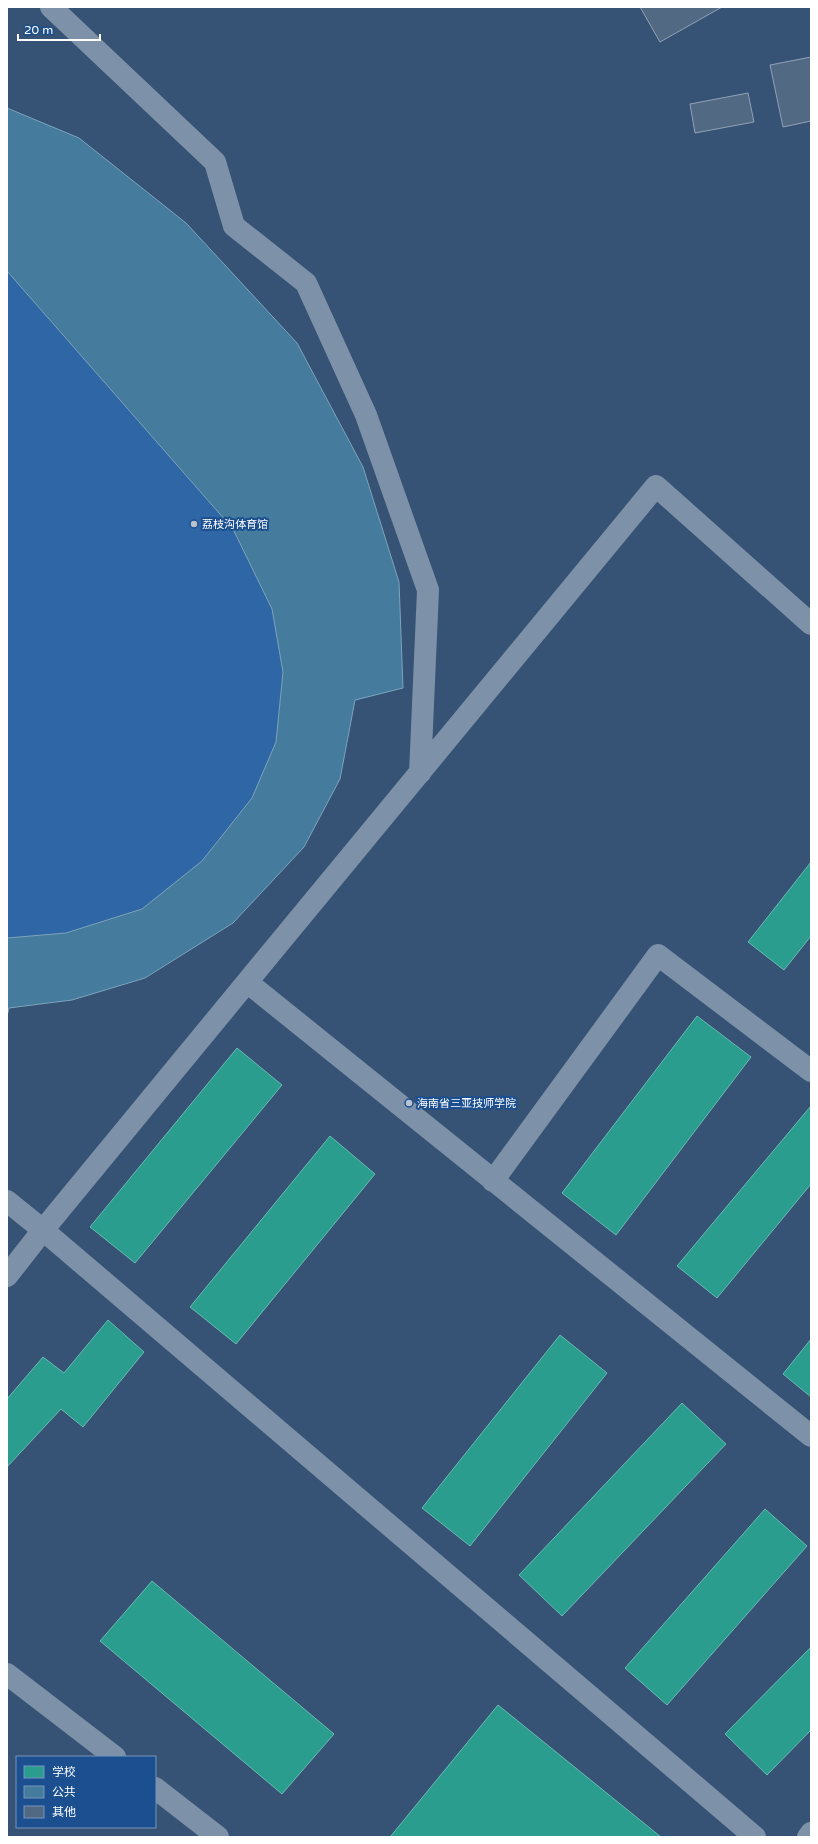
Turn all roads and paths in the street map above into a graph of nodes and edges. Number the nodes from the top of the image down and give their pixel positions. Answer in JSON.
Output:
{"nodes":[{"id":1,"x":51,"y":7,"type":"edge"},
{"id":2,"x":811,"y":624,"type":"edge"},
{"id":3,"x":420,"y":773,"type":"junction"},
{"id":4,"x":247,"y":982,"type":"junction"},
{"id":5,"x":811,"y":1071,"type":"edge"},
{"id":6,"x":494,"y":1181,"type":"junction"},
{"id":7,"x":7,"y":1201,"type":"edge"},
{"id":8,"x":43,"y":1230,"type":"junction"},
{"id":9,"x":7,"y":1276,"type":"edge"},
{"id":10,"x":811,"y":1436,"type":"edge"},
{"id":11,"x":7,"y":1674,"type":"edge"},
{"id":12,"x":114,"y":1756,"type":"edge"},
{"id":13,"x":156,"y":1789,"type":"edge"},
{"id":14,"x":811,"y":1833,"type":"edge"},
{"id":15,"x":218,"y":1837,"type":"edge"},
{"id":16,"x":755,"y":1837,"type":"edge"},
{"id":17,"x":808,"y":1837,"type":"edge"}],
"edges":[{"from":1,"to":3,"type":"street"},
{"from":2,"to":3,"type":"street"},
{"from":3,"to":4,"type":"street"},
{"from":4,"to":6,"type":"street"},
{"from":4,"to":8,"type":"street"},
{"from":5,"to":6,"type":"street"},
{"from":6,"to":10,"type":"street"},
{"from":7,"to":8,"type":"street"},
{"from":8,"to":9,"type":"street"},
{"from":8,"to":16,"type":"street"},
{"from":11,"to":12,"type":"street"},
{"from":13,"to":15,"type":"street"},
{"from":14,"to":17,"type":"street"}]}
